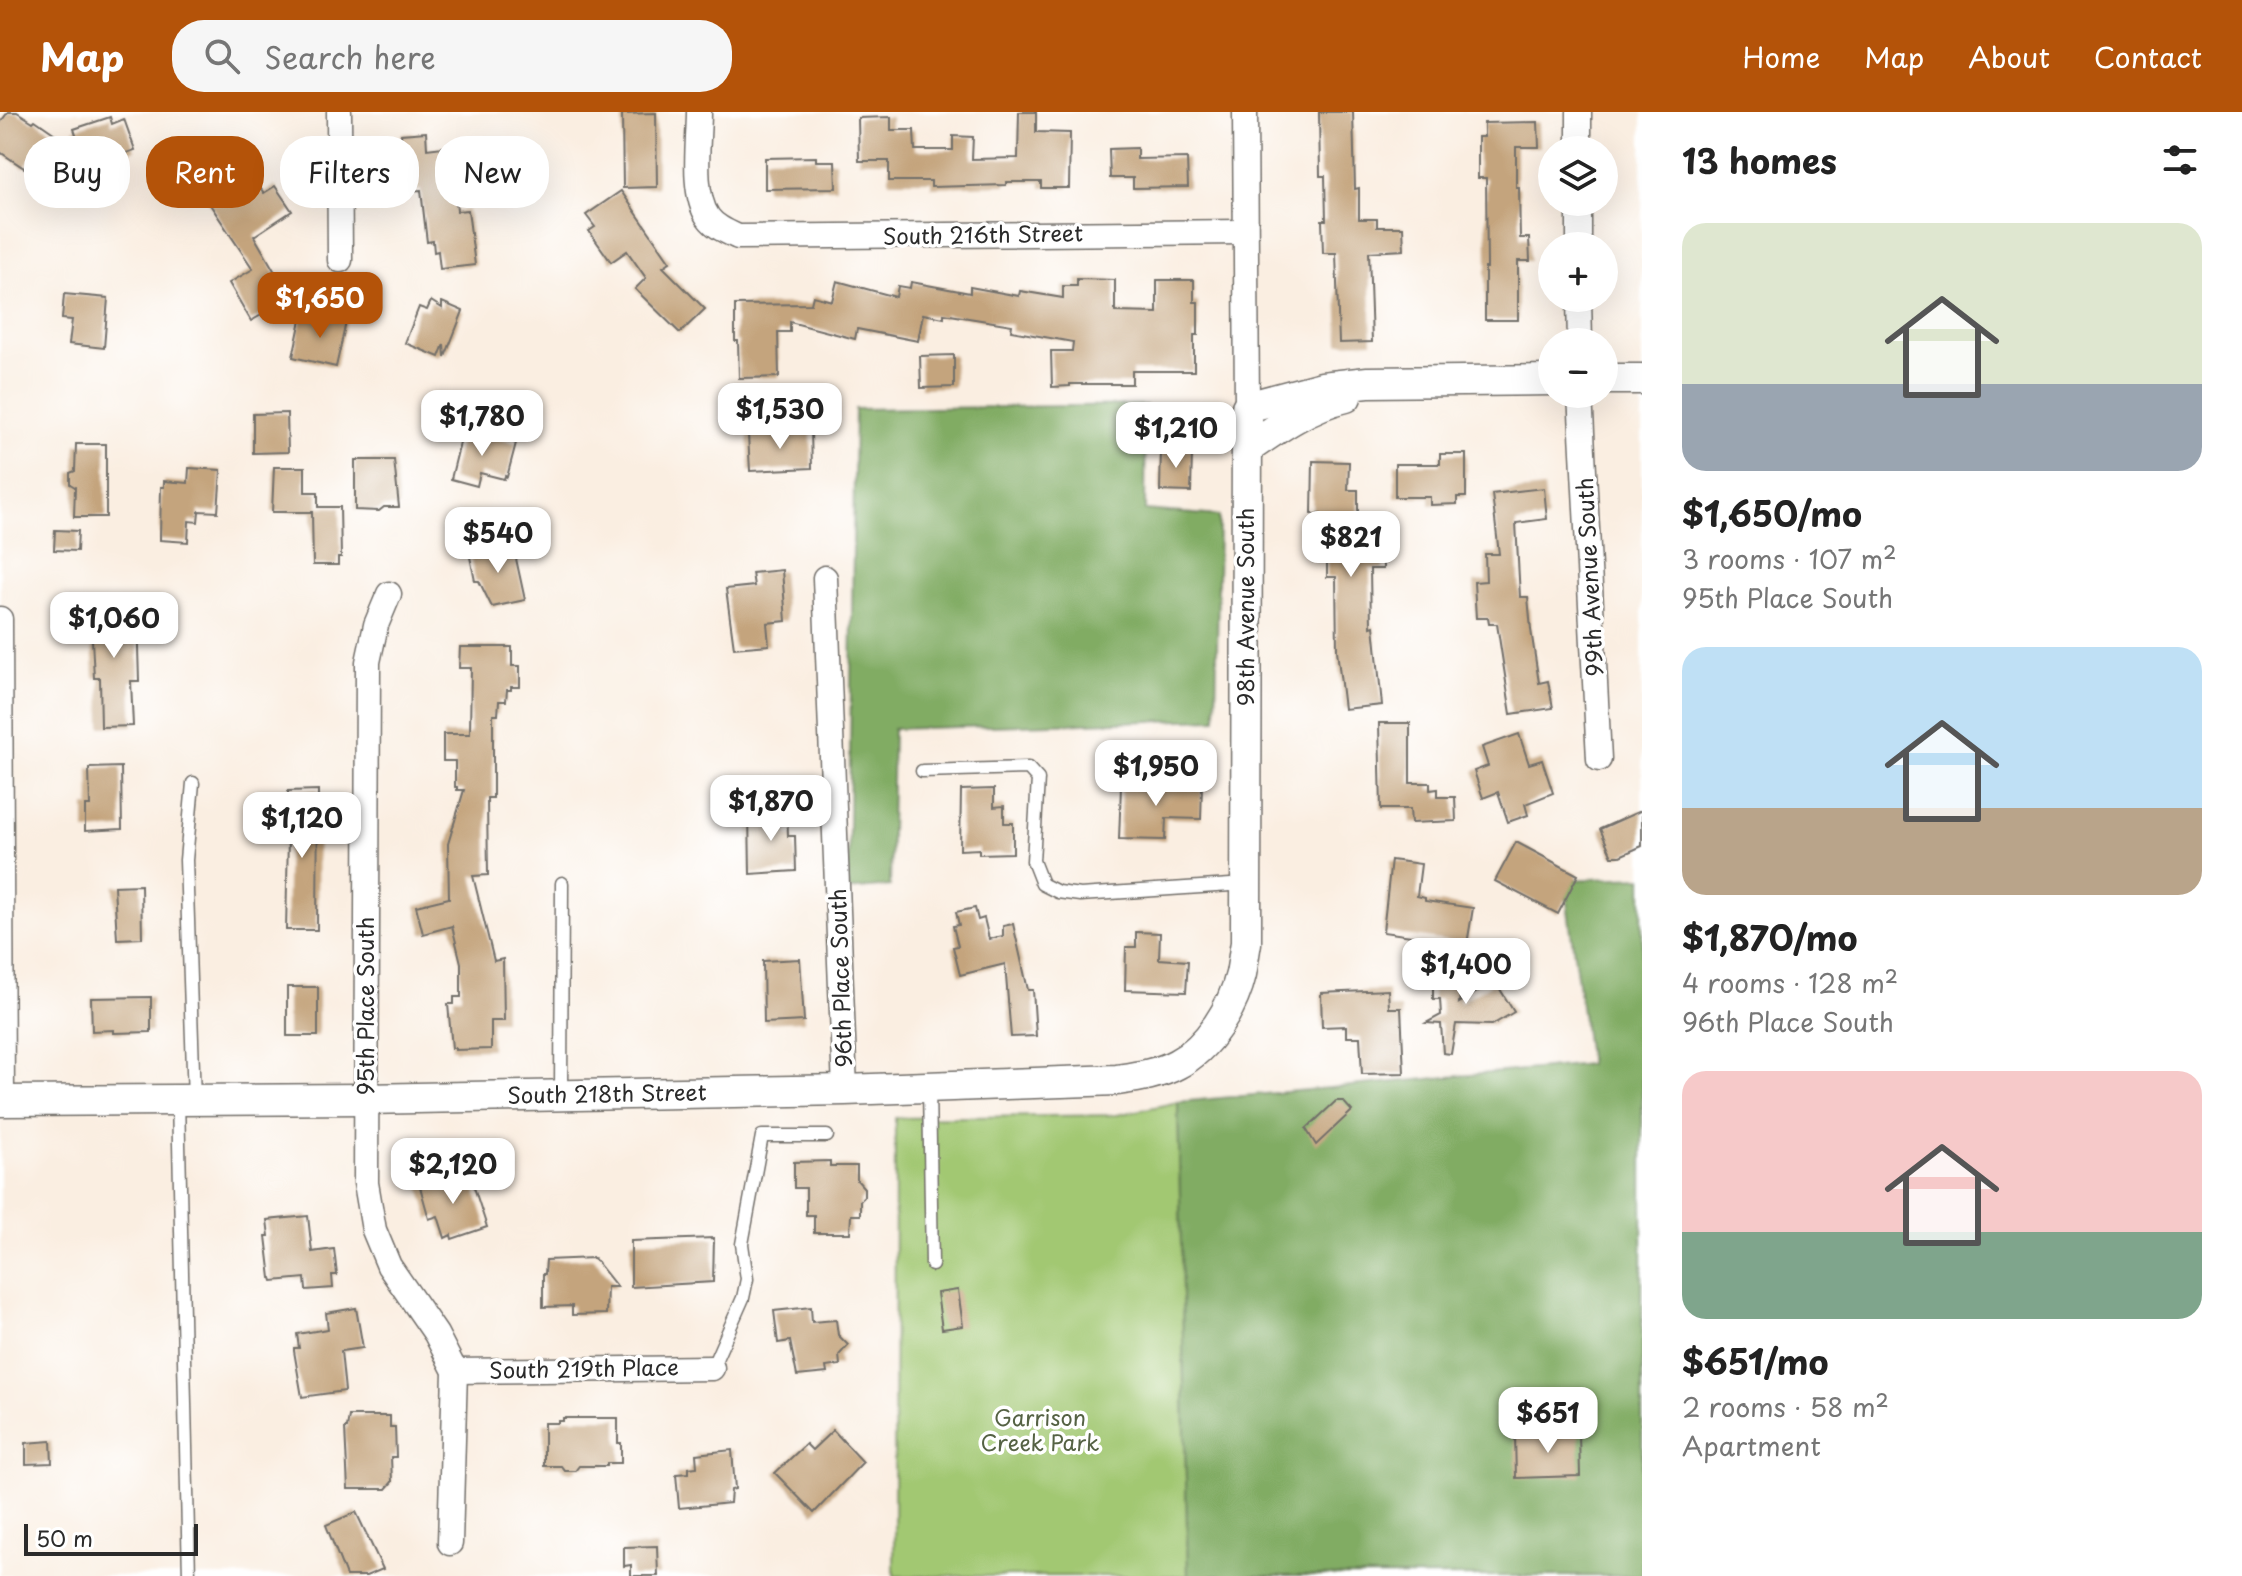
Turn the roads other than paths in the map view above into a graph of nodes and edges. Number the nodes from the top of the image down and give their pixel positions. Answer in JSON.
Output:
{"nodes":[{"id":1,"x":339,"y":112,"type":"edge"},
{"id":2,"x":699,"y":112,"type":"edge"},
{"id":3,"x":1245,"y":112,"type":"edge"},
{"id":4,"x":1579,"y":112,"type":"edge"},
{"id":5,"x":1579,"y":136,"type":"edge"},
{"id":6,"x":1245,"y":232,"type":"junction"},
{"id":7,"x":340,"y":260,"type":"dead end"},
{"id":8,"x":1618,"y":379,"type":"edge"},
{"id":9,"x":1642,"y":379,"type":"edge"},
{"id":10,"x":1538,"y":380,"type":"edge"},
{"id":11,"x":1426,"y":383,"type":"junction"},
{"id":12,"x":1247,"y":407,"type":"junction"},
{"id":13,"x":1581,"y":408,"type":"edge"},
{"id":14,"x":1247,"y":449,"type":"junction"},
{"id":15,"x":825,"y":578,"type":"dead end"},
{"id":16,"x":389,"y":594,"type":"dead end"},
{"id":17,"x":0,"y":619,"type":"edge"},
{"id":18,"x":1599,"y":759,"type":"dead end"},
{"id":19,"x":922,"y":771,"type":"dead end"},
{"id":20,"x":193,"y":783,"type":"dead end"},
{"id":21,"x":562,"y":883,"type":"dead end"},
{"id":22,"x":1246,"y":884,"type":"junction"},
{"id":23,"x":1204,"y":1044,"type":"joint"},
{"id":24,"x":929,"y":1087,"type":"junction"},
{"id":25,"x":845,"y":1090,"type":"junction"},
{"id":26,"x":561,"y":1095,"type":"junction"},
{"id":27,"x":365,"y":1099,"type":"junction"},
{"id":28,"x":186,"y":1100,"type":"junction"},
{"id":29,"x":1,"y":1101,"type":"edge"},
{"id":30,"x":827,"y":1136,"type":"dead end"},
{"id":31,"x":932,"y":1265,"type":"dead end"},
{"id":32,"x":712,"y":1368,"type":"joint"},
{"id":33,"x":455,"y":1371,"type":"junction"},
{"id":34,"x":450,"y":1543,"type":"dead end"},
{"id":35,"x":189,"y":1576,"type":"edge"}],
"edges":[{"from":1,"to":7,"type":"street"},
{"from":2,"to":6,"type":"street","name":"South 216th Street"},
{"from":3,"to":6,"type":"street","name":"98th Avenue South"},
{"from":4,"to":5,"type":"street"},
{"from":6,"to":12,"type":"street","name":"98th Avenue South"},
{"from":8,"to":9,"type":"street"},
{"from":10,"to":11,"type":"street"},
{"from":11,"to":12,"type":"street"},
{"from":11,"to":14,"type":"street"},
{"from":12,"to":14,"type":"street","name":"98th Avenue South"},
{"from":13,"to":18,"type":"street","name":"99th Avenue South"},
{"from":14,"to":22,"type":"street","name":"98th Avenue South"},
{"from":15,"to":25,"type":"street","name":"96th Place South"},
{"from":16,"to":27,"type":"street","name":"95th Place South"},
{"from":17,"to":29,"type":"street"},
{"from":19,"to":22,"type":"lane"},
{"from":20,"to":28,"type":"lane"},
{"from":21,"to":26,"type":"lane"},
{"from":22,"to":23,"type":"street","name":"98th Avenue South"},
{"from":23,"to":24,"type":"street","name":"South 218th Street"},
{"from":24,"to":25,"type":"street","name":"South 218th Street"},
{"from":24,"to":31,"type":"lane"},
{"from":25,"to":26,"type":"street","name":"South 218th Street"},
{"from":26,"to":27,"type":"street","name":"South 218th Street"},
{"from":27,"to":28,"type":"street","name":"South 218th Street"},
{"from":27,"to":33,"type":"street","name":"95th Place South"},
{"from":28,"to":29,"type":"street","name":"South 218th Street"},
{"from":28,"to":35,"type":"lane"},
{"from":30,"to":32,"type":"lane"},
{"from":32,"to":33,"type":"street","name":"South 219th Place"},
{"from":33,"to":34,"type":"street","name":"95th Place South"}]}
